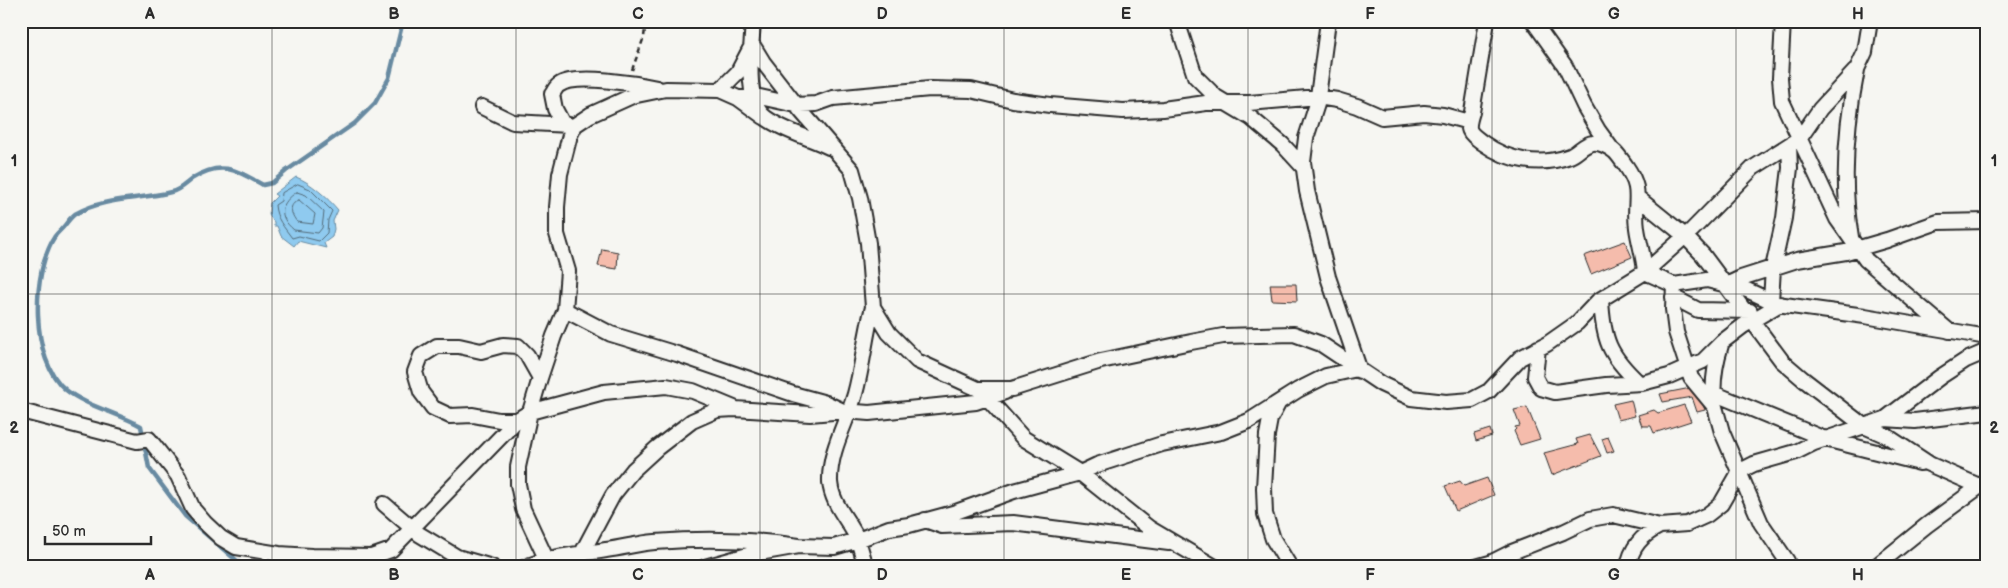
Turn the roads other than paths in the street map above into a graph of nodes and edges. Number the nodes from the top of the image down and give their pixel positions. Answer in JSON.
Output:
{"nodes":[{"id":1,"x":753,"y":21,"type":"edge"},
{"id":2,"x":1177,"y":21,"type":"edge"},
{"id":3,"x":1328,"y":21,"type":"edge"},
{"id":4,"x":1487,"y":21,"type":"edge"},
{"id":5,"x":1533,"y":21,"type":"edge"},
{"id":6,"x":1783,"y":21,"type":"edge"},
{"id":7,"x":1870,"y":21,"type":"edge"},
{"id":8,"x":752,"y":44,"type":"junction"},
{"id":9,"x":1857,"y":69,"type":"junction"},
{"id":10,"x":666,"y":90,"type":"junction"},
{"id":11,"x":720,"y":90,"type":"junction"},
{"id":12,"x":738,"y":98,"type":"junction"},
{"id":13,"x":753,"y":98,"type":"junction"},
{"id":14,"x":1318,"y":98,"type":"junction"},
{"id":15,"x":1227,"y":103,"type":"junction"},
{"id":16,"x":796,"y":105,"type":"junction"},
{"id":17,"x":482,"y":107,"type":"dead end"},
{"id":18,"x":764,"y":117,"type":"junction"},
{"id":19,"x":1469,"y":122,"type":"junction"},
{"id":20,"x":569,"y":124,"type":"junction"},
{"id":21,"x":1794,"y":142,"type":"junction"},
{"id":22,"x":834,"y":149,"type":"junction"},
{"id":23,"x":1613,"y":150,"type":"junction"},
{"id":24,"x":1304,"y":168,"type":"junction"},
{"id":25,"x":1638,"y":198,"type":"junction"},
{"id":26,"x":1987,"y":220,"type":"edge"},
{"id":27,"x":1685,"y":236,"type":"junction"},
{"id":28,"x":1855,"y":245,"type":"junction"},
{"id":29,"x":1773,"y":268,"type":"junction"},
{"id":30,"x":1645,"y":272,"type":"junction"},
{"id":31,"x":1726,"y":285,"type":"junction"},
{"id":32,"x":1674,"y":291,"type":"junction"},
{"id":33,"x":1601,"y":299,"type":"junction"},
{"id":34,"x":1776,"y":303,"type":"junction"},
{"id":35,"x":873,"y":307,"type":"junction"},
{"id":36,"x":565,"y":310,"type":"junction"},
{"id":37,"x":1747,"y":316,"type":"junction"},
{"id":38,"x":1949,"y":331,"type":"junction"},
{"id":39,"x":1987,"y":337,"type":"edge"},
{"id":40,"x":1722,"y":342,"type":"junction"},
{"id":41,"x":1538,"y":348,"type":"junction"},
{"id":42,"x":1987,"y":351,"type":"edge"},
{"id":43,"x":1688,"y":367,"type":"junction"},
{"id":44,"x":1358,"y":370,"type":"junction"},
{"id":45,"x":540,"y":378,"type":"junction"},
{"id":46,"x":1639,"y":383,"type":"junction"},
{"id":47,"x":978,"y":389,"type":"junction"},
{"id":48,"x":1012,"y":389,"type":"junction"},
{"id":49,"x":989,"y":398,"type":"junction"},
{"id":50,"x":1714,"y":400,"type":"junction"},
{"id":51,"x":1280,"y":402,"type":"junction"},
{"id":52,"x":735,"y":408,"type":"junction"},
{"id":53,"x":21,"y":411,"type":"edge"},
{"id":54,"x":846,"y":411,"type":"junction"},
{"id":55,"x":530,"y":412,"type":"junction"},
{"id":56,"x":1987,"y":412,"type":"edge"},
{"id":57,"x":1885,"y":419,"type":"junction"},
{"id":58,"x":517,"y":420,"type":"junction"},
{"id":59,"x":1857,"y":428,"type":"junction"},
{"id":60,"x":1825,"y":439,"type":"junction"},
{"id":61,"x":1931,"y":465,"type":"junction"},
{"id":62,"x":1740,"y":471,"type":"junction"},
{"id":63,"x":1080,"y":473,"type":"junction"},
{"id":64,"x":1983,"y":484,"type":"edge"},
{"id":65,"x":384,"y":504,"type":"dead end"},
{"id":66,"x":925,"y":520,"type":"junction"},
{"id":67,"x":1660,"y":526,"type":"junction"},
{"id":68,"x":413,"y":529,"type":"junction"},
{"id":69,"x":858,"y":540,"type":"junction"},
{"id":70,"x":1175,"y":544,"type":"junction"},
{"id":71,"x":799,"y":546,"type":"junction"},
{"id":72,"x":312,"y":556,"type":"junction"},
{"id":73,"x":580,"y":560,"type":"edge"},
{"id":74,"x":1787,"y":561,"type":"dead end"},
{"id":75,"x":548,"y":563,"type":"edge"},
{"id":76,"x":298,"y":567,"type":"edge"},
{"id":77,"x":492,"y":567,"type":"edge"},
{"id":78,"x":525,"y":567,"type":"edge"},
{"id":79,"x":706,"y":567,"type":"edge"},
{"id":80,"x":866,"y":567,"type":"edge"},
{"id":81,"x":1215,"y":567,"type":"edge"},
{"id":82,"x":1290,"y":567,"type":"edge"},
{"id":83,"x":1476,"y":567,"type":"edge"},
{"id":84,"x":1628,"y":567,"type":"edge"},
{"id":85,"x":1875,"y":567,"type":"edge"}],
"edges":[{"from":1,"to":8,"type":"street"},
{"from":2,"to":15,"type":"street"},
{"from":3,"to":14,"type":"street"},
{"from":4,"to":19,"type":"street"},
{"from":5,"to":23,"type":"street"},
{"from":6,"to":21,"type":"street"},
{"from":7,"to":9,"type":"street"},
{"from":8,"to":11,"type":"street"},
{"from":8,"to":13,"type":"street"},
{"from":8,"to":16,"type":"street"},
{"from":9,"to":21,"type":"street"},
{"from":9,"to":28,"type":"street"},
{"from":10,"to":11,"type":"street"},
{"from":10,"to":20,"type":"street"},
{"from":10,"to":20,"type":"street"},
{"from":11,"to":12,"type":"street"},
{"from":12,"to":13,"type":"street"},
{"from":12,"to":18,"type":"street"},
{"from":13,"to":16,"type":"street"},
{"from":13,"to":18,"type":"street"},
{"from":14,"to":15,"type":"street"},
{"from":14,"to":19,"type":"street"},
{"from":14,"to":24,"type":"street"},
{"from":15,"to":16,"type":"street"},
{"from":15,"to":24,"type":"street"},
{"from":16,"to":22,"type":"street"},
{"from":17,"to":20,"type":"street"},
{"from":18,"to":22,"type":"street"},
{"from":19,"to":23,"type":"street"},
{"from":20,"to":36,"type":"street"},
{"from":21,"to":27,"type":"street"},
{"from":21,"to":28,"type":"street"},
{"from":21,"to":29,"type":"street"},
{"from":22,"to":35,"type":"street"},
{"from":23,"to":25,"type":"street"},
{"from":24,"to":44,"type":"street"},
{"from":25,"to":27,"type":"street"},
{"from":25,"to":30,"type":"street"},
{"from":26,"to":28,"type":"street"},
{"from":27,"to":30,"type":"street"},
{"from":27,"to":31,"type":"street"},
{"from":28,"to":29,"type":"street"},
{"from":28,"to":38,"type":"street"},
{"from":29,"to":31,"type":"street"},
{"from":29,"to":34,"type":"street"},
{"from":30,"to":32,"type":"street"},
{"from":30,"to":33,"type":"street"},
{"from":31,"to":32,"type":"street"},
{"from":31,"to":34,"type":"street"},
{"from":31,"to":37,"type":"street"},
{"from":32,"to":37,"type":"street"},
{"from":32,"to":43,"type":"street"},
{"from":33,"to":41,"type":"street"},
{"from":33,"to":46,"type":"street"},
{"from":34,"to":37,"type":"street"},
{"from":34,"to":38,"type":"street"},
{"from":35,"to":47,"type":"street"},
{"from":35,"to":54,"type":"street"},
{"from":36,"to":45,"type":"street"},
{"from":36,"to":54,"type":"street"},
{"from":37,"to":40,"type":"street"},
{"from":37,"to":59,"type":"street"},
{"from":38,"to":39,"type":"street"},
{"from":40,"to":43,"type":"street"},
{"from":40,"to":50,"type":"street"},
{"from":41,"to":44,"type":"street"},
{"from":41,"to":46,"type":"street"},
{"from":42,"to":57,"type":"street"},
{"from":43,"to":46,"type":"street"},
{"from":43,"to":50,"type":"street"},
{"from":44,"to":48,"type":"street"},
{"from":44,"to":51,"type":"street"},
{"from":45,"to":55,"type":"street"},
{"from":45,"to":58,"type":"street"},
{"from":47,"to":48,"type":"street"},
{"from":47,"to":49,"type":"street"},
{"from":48,"to":49,"type":"street"},
{"from":49,"to":54,"type":"street"},
{"from":49,"to":63,"type":"street"},
{"from":50,"to":60,"type":"street"},
{"from":50,"to":62,"type":"street"},
{"from":51,"to":63,"type":"street"},
{"from":51,"to":82,"type":"street"},
{"from":52,"to":54,"type":"street"},
{"from":52,"to":55,"type":"street"},
{"from":52,"to":73,"type":"street"},
{"from":53,"to":72,"type":"street"},
{"from":54,"to":69,"type":"street"},
{"from":55,"to":58,"type":"street"},
{"from":55,"to":75,"type":"street"},
{"from":56,"to":57,"type":"street"},
{"from":57,"to":59,"type":"street"},
{"from":58,"to":68,"type":"street"},
{"from":59,"to":60,"type":"street"},
{"from":59,"to":61,"type":"street"},
{"from":60,"to":61,"type":"street"},
{"from":60,"to":62,"type":"street"},
{"from":61,"to":64,"type":"street"},
{"from":62,"to":67,"type":"street"},
{"from":62,"to":74,"type":"street"},
{"from":63,"to":66,"type":"street"},
{"from":63,"to":70,"type":"street"},
{"from":64,"to":85,"type":"street"},
{"from":65,"to":68,"type":"street"},
{"from":66,"to":69,"type":"street"},
{"from":66,"to":70,"type":"street"},
{"from":67,"to":83,"type":"street"},
{"from":67,"to":84,"type":"street"},
{"from":68,"to":72,"type":"street"},
{"from":68,"to":77,"type":"street"},
{"from":69,"to":71,"type":"street"},
{"from":69,"to":80,"type":"street"},
{"from":70,"to":81,"type":"street"},
{"from":71,"to":73,"type":"street"},
{"from":71,"to":79,"type":"street"},
{"from":72,"to":76,"type":"street"},
{"from":73,"to":75,"type":"street"},
{"from":75,"to":78,"type":"street"}]}
